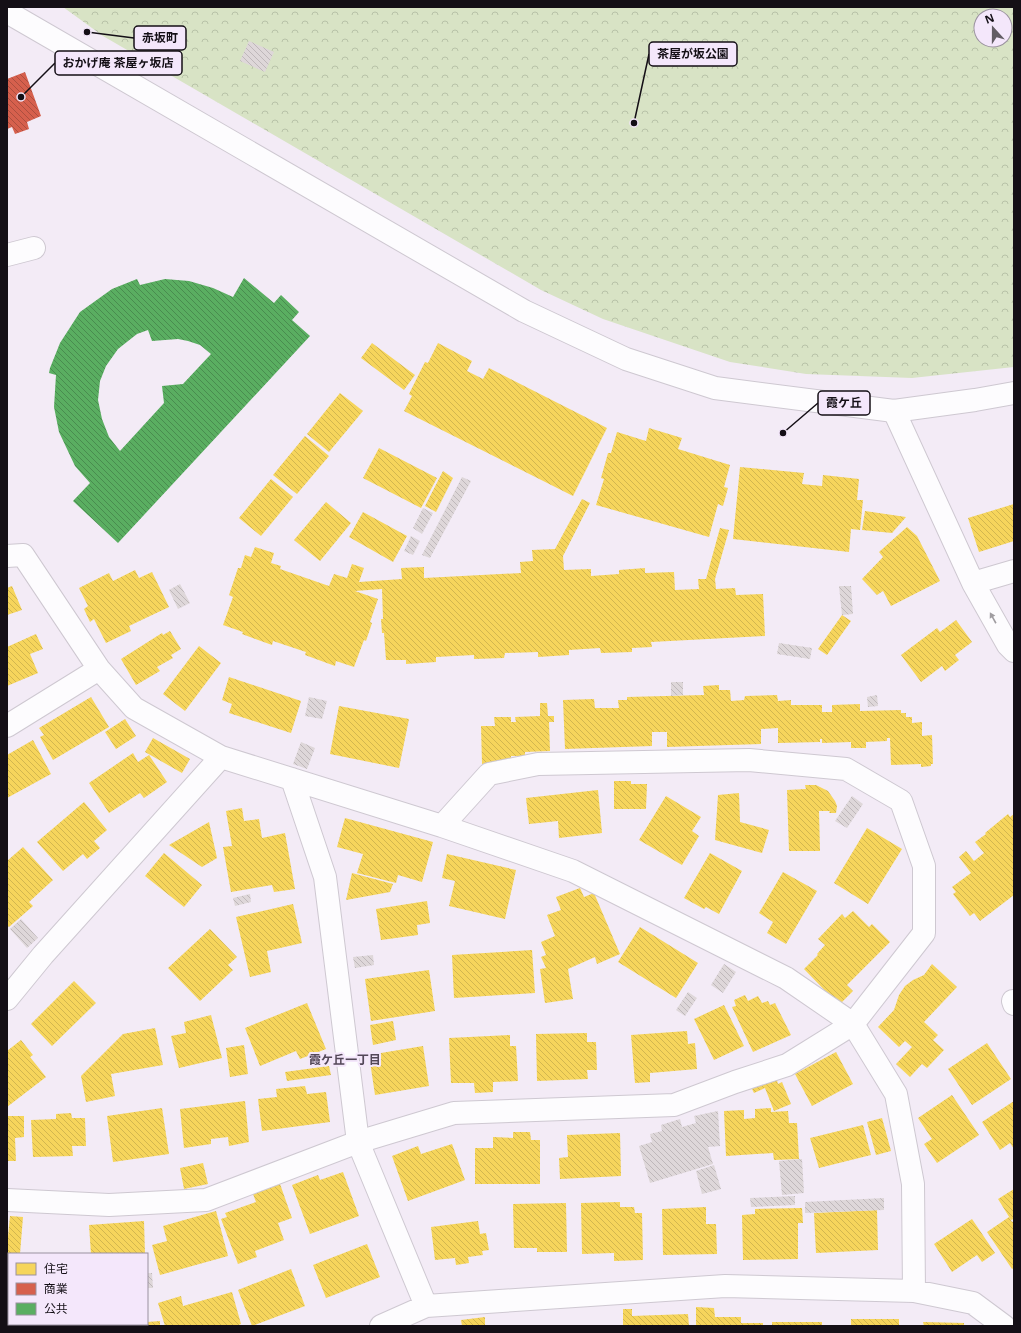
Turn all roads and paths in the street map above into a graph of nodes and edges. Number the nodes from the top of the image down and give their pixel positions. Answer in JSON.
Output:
{"nodes":[{"id":1,"x":7,"y":12,"type":"edge"},
{"id":2,"x":34,"y":248,"type":"dead end"},
{"id":3,"x":7,"y":255,"type":"edge"},
{"id":4,"x":1014,"y":393,"type":"edge"},
{"id":5,"x":894,"y":411,"type":"junction"},
{"id":6,"x":7,"y":556,"type":"edge"},
{"id":7,"x":1014,"y":571,"type":"edge"},
{"id":8,"x":973,"y":583,"type":"junction"},
{"id":9,"x":1014,"y":651,"type":"edge"},
{"id":10,"x":99,"y":669,"type":"junction"},
{"id":11,"x":7,"y":726,"type":"edge"},
{"id":12,"x":221,"y":757,"type":"junction"},
{"id":13,"x":292,"y":779,"type":"junction"},
{"id":14,"x":442,"y":826,"type":"junction"},
{"id":15,"x":7,"y":999,"type":"edge"},
{"id":16,"x":853,"y":1024,"type":"junction"},
{"id":17,"x":358,"y":1142,"type":"junction"},
{"id":18,"x":7,"y":1200,"type":"edge"},
{"id":19,"x":914,"y":1291,"type":"junction"},
{"id":20,"x":426,"y":1306,"type":"junction"},
{"id":21,"x":381,"y":1326,"type":"edge"},
{"id":22,"x":1004,"y":1326,"type":"edge"}],
"edges":[{"from":1,"to":5,"type":"street"},
{"from":2,"to":3,"type":"street"},
{"from":4,"to":5,"type":"street"},
{"from":5,"to":8,"type":"street"},
{"from":6,"to":10,"type":"street"},
{"from":7,"to":8,"type":"street"},
{"from":9,"to":8,"type":"street","one_way":true},
{"from":10,"to":11,"type":"street"},
{"from":10,"to":12,"type":"street"},
{"from":12,"to":13,"type":"street"},
{"from":12,"to":15,"type":"street"},
{"from":13,"to":14,"type":"street"},
{"from":13,"to":17,"type":"street"},
{"from":14,"to":16,"type":"street"},
{"from":14,"to":16,"type":"street"},
{"from":16,"to":17,"type":"street"},
{"from":16,"to":19,"type":"street"},
{"from":17,"to":18,"type":"street"},
{"from":17,"to":20,"type":"street"},
{"from":19,"to":20,"type":"street"},
{"from":19,"to":22,"type":"street"},
{"from":20,"to":21,"type":"street"}]}
